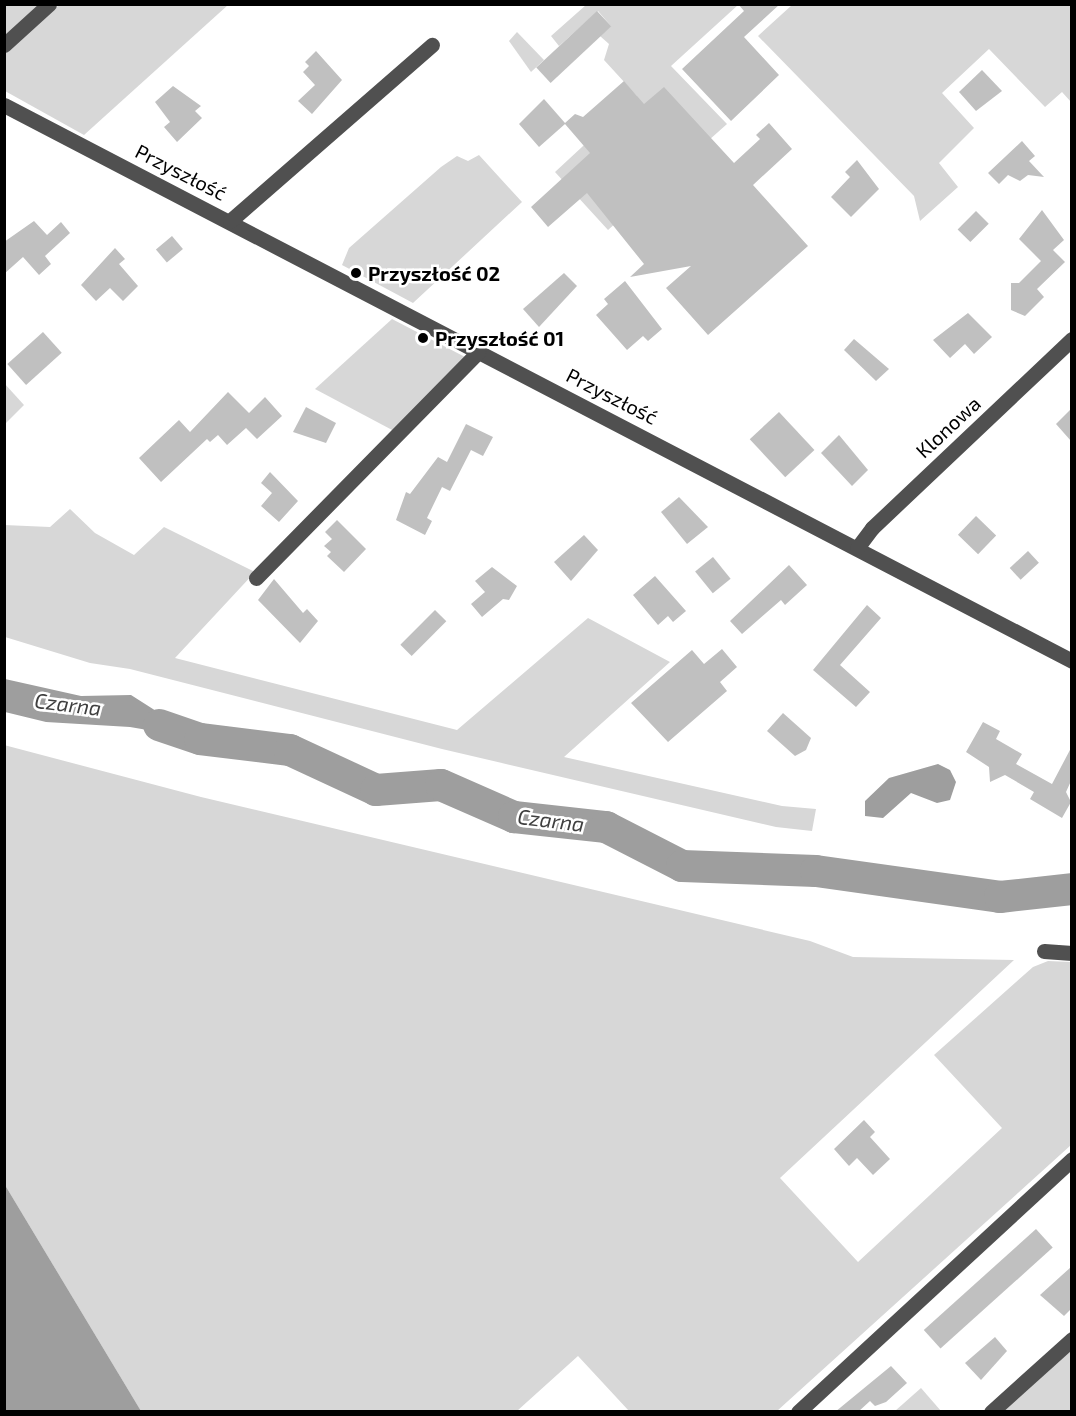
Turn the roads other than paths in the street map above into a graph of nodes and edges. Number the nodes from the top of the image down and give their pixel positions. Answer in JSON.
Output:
{"nodes":[{"id":1,"x":49,"y":4,"type":"edge"},
{"id":2,"x":4,"y":45,"type":"edge"},
{"id":3,"x":432,"y":45,"type":"dead end"},
{"id":4,"x":4,"y":105,"type":"edge"},
{"id":5,"x":230,"y":221,"type":"junction"},
{"id":6,"x":1071,"y":339,"type":"edge"},
{"id":7,"x":478,"y":352,"type":"junction"},
{"id":8,"x":857,"y":548,"type":"junction"},
{"id":9,"x":256,"y":578,"type":"dead end"},
{"id":10,"x":1071,"y":662,"type":"edge"},
{"id":11,"x":1044,"y":951,"type":"dead end"},
{"id":12,"x":1071,"y":953,"type":"edge"},
{"id":13,"x":1071,"y":1159,"type":"edge"},
{"id":14,"x":1071,"y":1339,"type":"edge"},
{"id":15,"x":798,"y":1412,"type":"edge"},
{"id":16,"x":991,"y":1412,"type":"edge"}],
"edges":[{"from":1,"to":2,"type":"street"},
{"from":3,"to":5,"type":"street"},
{"from":4,"to":5,"type":"street","name":"Przyszłość"},
{"from":5,"to":7,"type":"street","name":"Przyszłość"},
{"from":6,"to":8,"type":"street","name":"Klonowa"},
{"from":7,"to":8,"type":"street","name":"Przyszłość"},
{"from":7,"to":9,"type":"street"},
{"from":8,"to":10,"type":"street","name":"Przyszłość"},
{"from":11,"to":12,"type":"street"},
{"from":13,"to":15,"type":"street"},
{"from":14,"to":16,"type":"street"}]}
